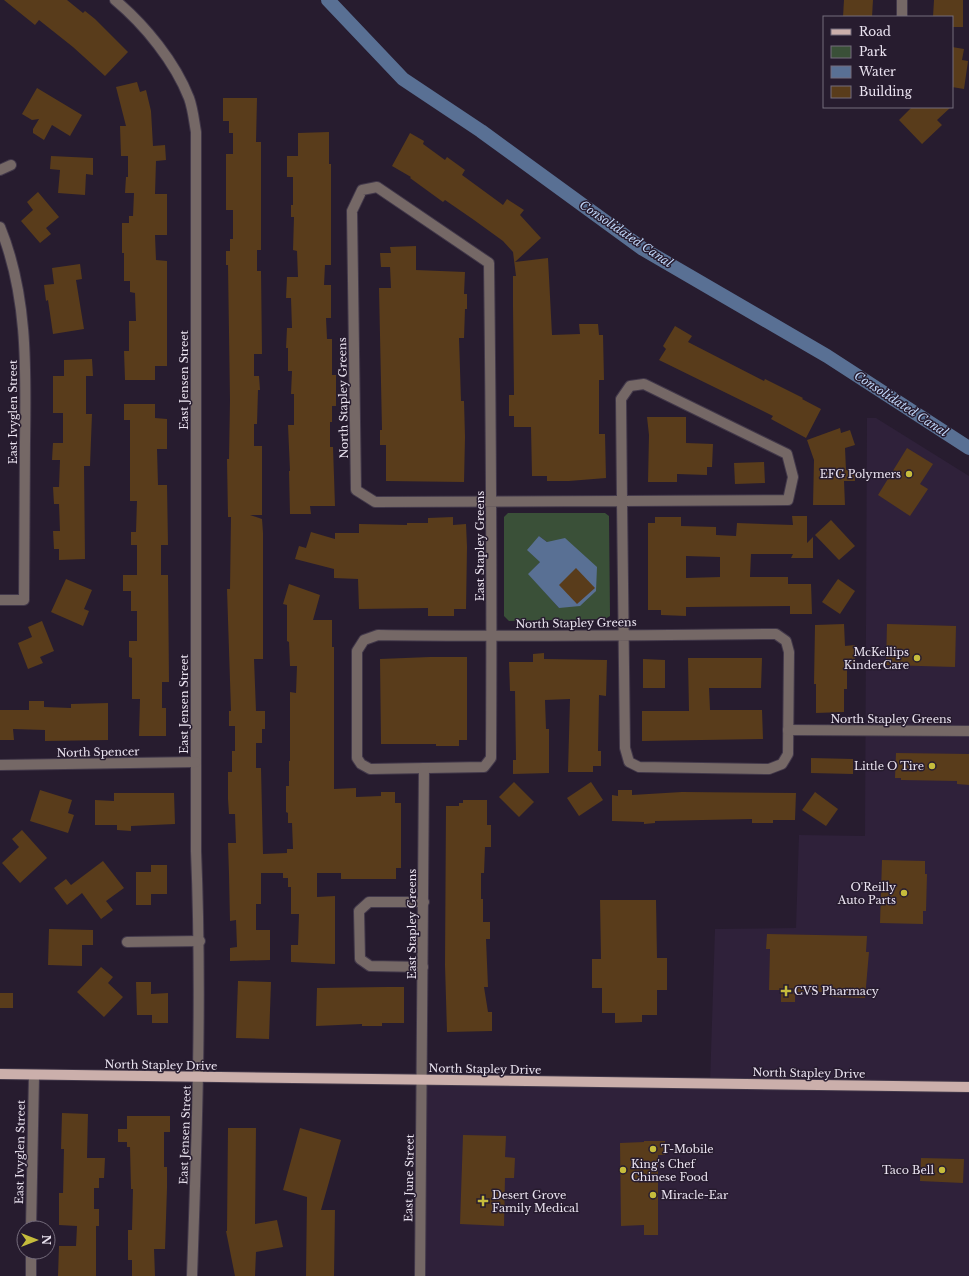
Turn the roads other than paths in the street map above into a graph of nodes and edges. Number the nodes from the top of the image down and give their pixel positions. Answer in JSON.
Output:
{"nodes":[{"id":1,"x":115,"y":0,"type":"edge"},
{"id":2,"x":902,"y":0,"type":"edge"},
{"id":3,"x":902,"y":16,"type":"edge"},
{"id":4,"x":11,"y":165,"type":"dead end"},
{"id":5,"x":0,"y":170,"type":"edge"},
{"id":6,"x":0,"y":226,"type":"edge"},
{"id":7,"x":489,"y":263,"type":"joint"},
{"id":8,"x":622,"y":501,"type":"junction"},
{"id":9,"x":492,"y":502,"type":"junction"},
{"id":10,"x":0,"y":600,"type":"edge"},
{"id":11,"x":623,"y":635,"type":"junction"},
{"id":12,"x":492,"y":636,"type":"junction"},
{"id":13,"x":364,"y":640,"type":"joint"},
{"id":14,"x":788,"y":730,"type":"junction"},
{"id":15,"x":969,"y":731,"type":"edge"},
{"id":16,"x":196,"y":762,"type":"junction"},
{"id":17,"x":0,"y":765,"type":"edge"},
{"id":18,"x":424,"y":768,"type":"junction"},
{"id":19,"x":424,"y":902,"type":"junction"},
{"id":20,"x":200,"y":941,"type":"junction"},
{"id":21,"x":127,"y":942,"type":"dead end"},
{"id":22,"x":423,"y":967,"type":"junction"},
{"id":23,"x":0,"y":1074,"type":"edge"},
{"id":24,"x":34,"y":1076,"type":"junction"},
{"id":25,"x":198,"y":1077,"type":"junction"},
{"id":26,"x":423,"y":1080,"type":"junction"},
{"id":27,"x":969,"y":1087,"type":"edge"},
{"id":28,"x":31,"y":1220,"type":"edge"},
{"id":29,"x":31,"y":1260,"type":"edge"},
{"id":30,"x":31,"y":1276,"type":"edge"},
{"id":31,"x":192,"y":1276,"type":"edge"},
{"id":32,"x":420,"y":1276,"type":"edge"}],
"edges":[{"from":1,"to":16,"type":"street","name":"East Jensen Street"},
{"from":2,"to":3,"type":"street"},
{"from":4,"to":5,"type":"street"},
{"from":6,"to":10,"type":"street","name":"East Ivyglen Street"},
{"from":7,"to":9,"type":"street","name":"East Stapley Greens"},
{"from":7,"to":9,"type":"street","name":"North Stapley Greens"},
{"from":8,"to":8,"type":"street"},
{"from":8,"to":9,"type":"street","name":"North Stapley Greens"},
{"from":8,"to":11,"type":"street"},
{"from":9,"to":12,"type":"street","name":"East Stapley Greens"},
{"from":11,"to":12,"type":"street","name":"North Stapley Greens"},
{"from":11,"to":14,"type":"street","name":"North Stapley Greens"},
{"from":11,"to":14,"type":"street"},
{"from":12,"to":13,"type":"street","name":"North Stapley Greens"},
{"from":12,"to":18,"type":"street","name":"East Stapley Greens"},
{"from":13,"to":18,"type":"street","name":"East Stapley Greens"},
{"from":14,"to":15,"type":"street","name":"North Stapley Greens"},
{"from":16,"to":17,"type":"street","name":"North Spencer"},
{"from":16,"to":20,"type":"street","name":"East Jensen Street"},
{"from":18,"to":19,"type":"street","name":"East Stapley Greens"},
{"from":19,"to":22,"type":"street","name":"East Stapley Greens"},
{"from":19,"to":22,"type":"street"},
{"from":20,"to":21,"type":"street"},
{"from":20,"to":25,"type":"street","name":"East Jensen Street"},
{"from":22,"to":26,"type":"street","name":"East Stapley Greens"},
{"from":23,"to":24,"type":"main road","name":"North Stapley Drive"},
{"from":24,"to":25,"type":"main road","name":"North Stapley Drive"},
{"from":24,"to":28,"type":"street","name":"East Ivyglen Street"},
{"from":25,"to":26,"type":"main road","name":"North Stapley Drive"},
{"from":25,"to":31,"type":"street","name":"East Jensen Street"},
{"from":26,"to":27,"type":"main road","name":"North Stapley Drive"},
{"from":26,"to":32,"type":"street","name":"East June Street"},
{"from":29,"to":30,"type":"street"}]}
